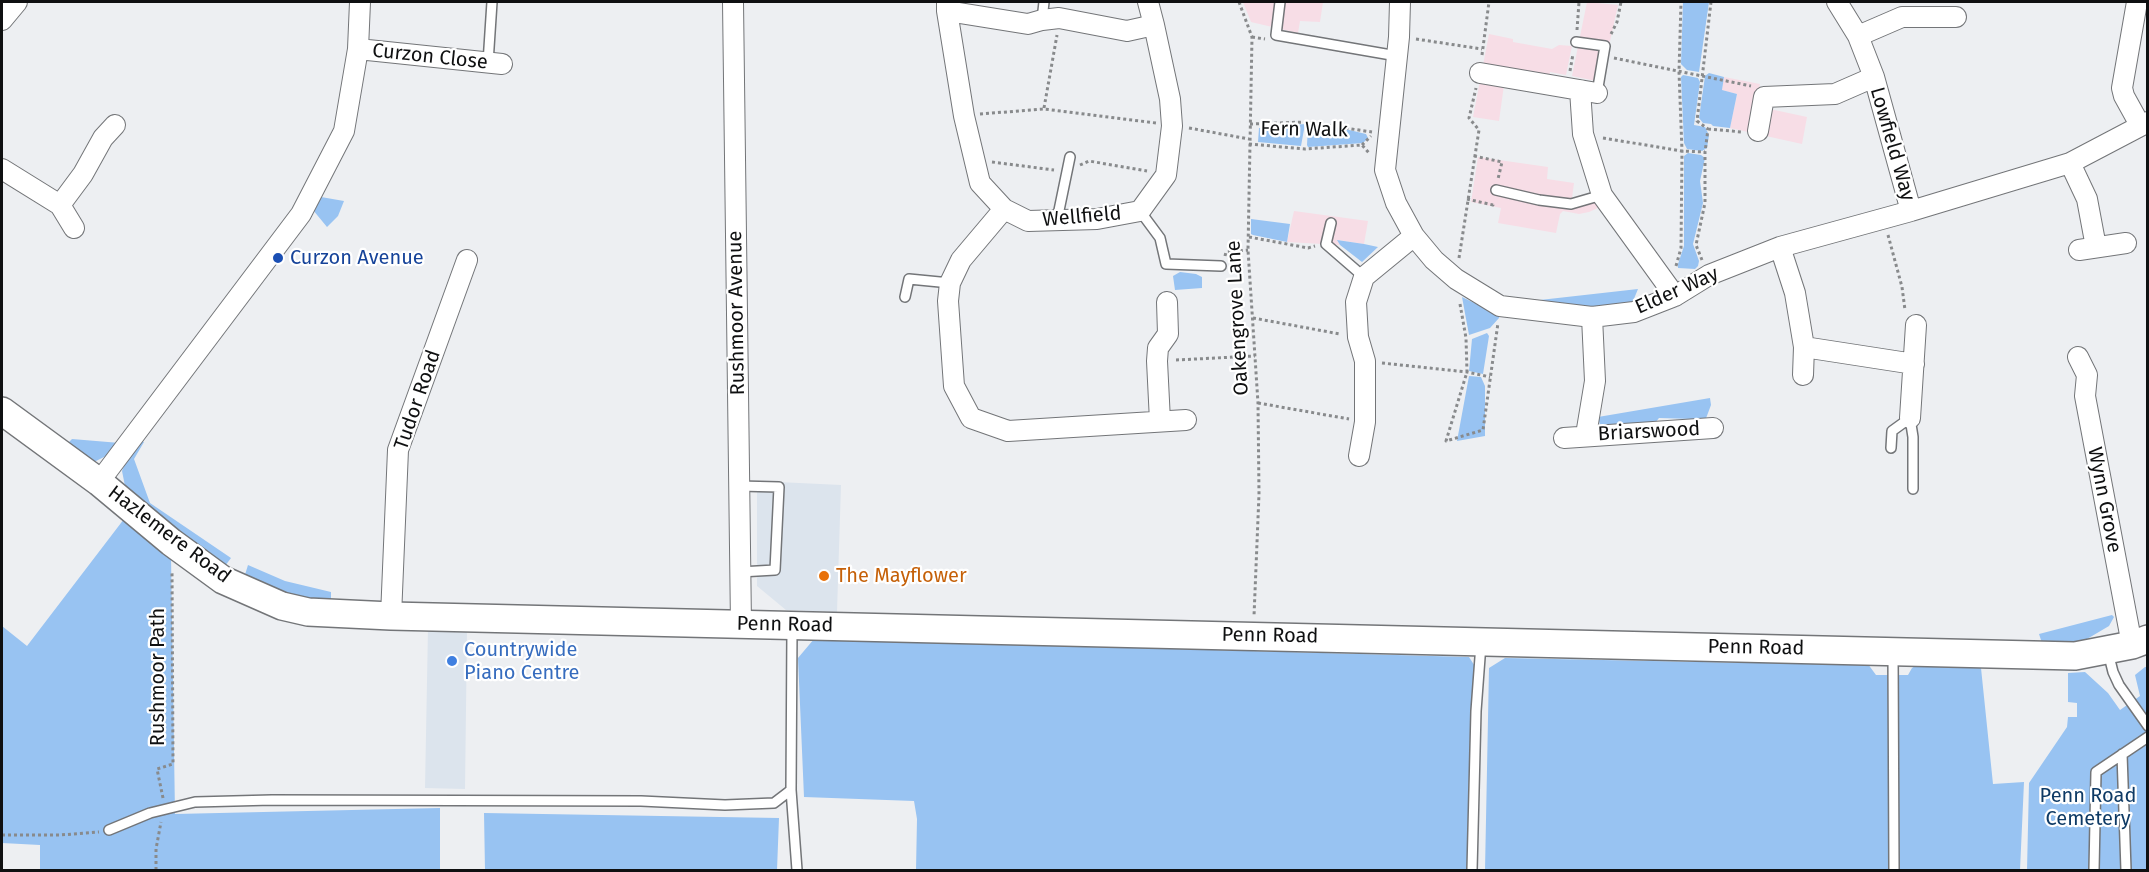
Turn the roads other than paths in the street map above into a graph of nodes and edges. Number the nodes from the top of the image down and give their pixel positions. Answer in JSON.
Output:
{"nodes":[{"id":1,"x":17,"y":2,"type":"edge"},
{"id":2,"x":360,"y":2,"type":"edge"},
{"id":3,"x":492,"y":2,"type":"edge"},
{"id":4,"x":733,"y":2,"type":"edge"},
{"id":5,"x":1148,"y":2,"type":"edge"},
{"id":6,"x":1280,"y":2,"type":"edge"},
{"id":7,"x":1400,"y":2,"type":"edge"},
{"id":8,"x":1837,"y":2,"type":"edge"},
{"id":9,"x":2137,"y":2,"type":"edge"},
{"id":10,"x":947,"y":6,"type":"edge"},
{"id":11,"x":1048,"y":13,"type":"edge"},
{"id":12,"x":1956,"y":17,"type":"dead end"},
{"id":13,"x":2,"y":20,"type":"edge"},
{"id":14,"x":1154,"y":25,"type":"junction"},
{"id":15,"x":1858,"y":36,"type":"junction"},
{"id":16,"x":1576,"y":42,"type":"dead end"},
{"id":17,"x":1398,"y":46,"type":"junction"},
{"id":18,"x":358,"y":49,"type":"junction"},
{"id":19,"x":495,"y":64,"type":"joint"},
{"id":20,"x":1480,"y":73,"type":"road end"},
{"id":21,"x":1874,"y":77,"type":"junction"},
{"id":22,"x":1588,"y":91,"type":"junction"},
{"id":23,"x":115,"y":124,"type":"dead end"},
{"id":24,"x":2144,"y":124,"type":"edge"},
{"id":25,"x":1758,"y":131,"type":"road end"},
{"id":26,"x":1070,"y":157,"type":"dead end"},
{"id":27,"x":2070,"y":163,"type":"junction"},
{"id":28,"x":2,"y":169,"type":"edge"},
{"id":29,"x":1496,"y":190,"type":"dead end"},
{"id":30,"x":1602,"y":195,"type":"junction"},
{"id":31,"x":60,"y":205,"type":"junction"},
{"id":32,"x":1004,"y":209,"type":"junction"},
{"id":33,"x":1140,"y":211,"type":"junction"},
{"id":34,"x":1911,"y":211,"type":"junction"},
{"id":35,"x":1057,"y":220,"type":"junction"},
{"id":36,"x":1331,"y":223,"type":"dead end"},
{"id":37,"x":74,"y":228,"type":"dead end"},
{"id":38,"x":1414,"y":236,"type":"junction"},
{"id":39,"x":2126,"y":243,"type":"dead end"},
{"id":40,"x":1780,"y":247,"type":"junction"},
{"id":41,"x":467,"y":260,"type":"dead end"},
{"id":42,"x":1221,"y":266,"type":"road end"},
{"id":43,"x":1364,"y":277,"type":"junction"},
{"id":44,"x":950,"y":283,"type":"junction"},
{"id":45,"x":1672,"y":292,"type":"junction"},
{"id":46,"x":905,"y":297,"type":"dead end"},
{"id":47,"x":1167,"y":302,"type":"dead end"},
{"id":48,"x":1592,"y":317,"type":"junction"},
{"id":49,"x":1916,"y":325,"type":"road end"},
{"id":50,"x":1804,"y":347,"type":"junction"},
{"id":51,"x":2078,"y":357,"type":"dead end"},
{"id":52,"x":1914,"y":364,"type":"junction"},
{"id":53,"x":1803,"y":375,"type":"dead end"},
{"id":54,"x":2,"y":411,"type":"edge"},
{"id":55,"x":1910,"y":418,"type":"junction"},
{"id":56,"x":1186,"y":420,"type":"dead end"},
{"id":57,"x":1160,"y":421,"type":"junction"},
{"id":58,"x":1713,"y":428,"type":"dead end"},
{"id":59,"x":1586,"y":435,"type":"junction"},
{"id":60,"x":1564,"y":438,"type":"dead end"},
{"id":61,"x":1891,"y":448,"type":"dead end"},
{"id":62,"x":1359,"y":456,"type":"dead end"},
{"id":63,"x":99,"y":483,"type":"junction"},
{"id":64,"x":739,"y":486,"type":"junction"},
{"id":65,"x":1913,"y":489,"type":"dead end"},
{"id":66,"x":740,"y":572,"type":"junction"},
{"id":67,"x":391,"y":616,"type":"junction"},
{"id":68,"x":741,"y":624,"type":"junction"},
{"id":69,"x":792,"y":625,"type":"junction"},
{"id":70,"x":1481,"y":642,"type":"junction"},
{"id":71,"x":2129,"y":645,"type":"edge"},
{"id":72,"x":1893,"y":652,"type":"junction"},
{"id":73,"x":2148,"y":726,"type":"edge"},
{"id":74,"x":2148,"y":737,"type":"edge"},
{"id":75,"x":2122,"y":754,"type":"junction"},
{"id":76,"x":791,"y":790,"type":"junction"},
{"id":77,"x":109,"y":831,"type":"road end"},
{"id":78,"x":797,"y":870,"type":"edge"},
{"id":79,"x":1472,"y":870,"type":"edge"},
{"id":80,"x":1894,"y":870,"type":"edge"},
{"id":81,"x":2094,"y":870,"type":"edge"},
{"id":82,"x":2126,"y":870,"type":"edge"}],
"edges":[{"from":1,"to":13,"type":"street"},
{"from":2,"to":18,"type":"street"},
{"from":3,"to":19,"type":"lane"},
{"from":4,"to":64,"type":"street","name":"Rushmoor Avenue"},
{"from":5,"to":14,"type":"street","name":"Wellfield"},
{"from":6,"to":17,"type":"lane"},
{"from":7,"to":17,"type":"street","name":"Elder Way"},
{"from":8,"to":15,"type":"street","name":"Lowfield Way"},
{"from":9,"to":24,"type":"street"},
{"from":10,"to":11,"type":"street","name":"Wellfield"},
{"from":10,"to":32,"type":"street","name":"Wellfield"},
{"from":11,"to":14,"type":"street","name":"Wellfield"},
{"from":12,"to":15,"type":"street"},
{"from":14,"to":33,"type":"street","name":"Wellfield"},
{"from":15,"to":21,"type":"street","name":"Lowfield Way"},
{"from":16,"to":22,"type":"lane"},
{"from":17,"to":38,"type":"street","name":"Elder Way"},
{"from":18,"to":19,"type":"street","name":"Curzon Close"},
{"from":18,"to":63,"type":"street"},
{"from":20,"to":22,"type":"street"},
{"from":21,"to":25,"type":"street","name":"Lowfield Way"},
{"from":21,"to":34,"type":"street","name":"Lowfield Way"},
{"from":22,"to":30,"type":"street"},
{"from":23,"to":31,"type":"street"},
{"from":24,"to":27,"type":"street","name":"Elder Way"},
{"from":26,"to":35,"type":"lane"},
{"from":27,"to":34,"type":"street","name":"Elder Way"},
{"from":27,"to":39,"type":"street"},
{"from":28,"to":31,"type":"street"},
{"from":29,"to":30,"type":"lane"},
{"from":30,"to":45,"type":"street"},
{"from":31,"to":37,"type":"street"},
{"from":32,"to":35,"type":"street","name":"Wellfield"},
{"from":32,"to":44,"type":"street"},
{"from":33,"to":35,"type":"street","name":"Wellfield"},
{"from":33,"to":42,"type":"lane"},
{"from":34,"to":40,"type":"street","name":"Elder Way"},
{"from":36,"to":43,"type":"lane"},
{"from":38,"to":43,"type":"street"},
{"from":38,"to":48,"type":"street","name":"Elder Way"},
{"from":40,"to":45,"type":"street","name":"Elder Way"},
{"from":40,"to":50,"type":"street"},
{"from":41,"to":67,"type":"street","name":"Tudor Road"},
{"from":43,"to":62,"type":"street"},
{"from":44,"to":46,"type":"lane"},
{"from":44,"to":57,"type":"street"},
{"from":45,"to":48,"type":"street","name":"Elder Way"},
{"from":47,"to":57,"type":"street"},
{"from":48,"to":59,"type":"street","name":"Briarswood"},
{"from":49,"to":52,"type":"street"},
{"from":50,"to":52,"type":"street"},
{"from":50,"to":53,"type":"street"},
{"from":51,"to":71,"type":"street","name":"Wynn Grove"},
{"from":52,"to":55,"type":"street"},
{"from":54,"to":63,"type":"main road","name":"Hazlemere Road"},
{"from":55,"to":61,"type":"lane"},
{"from":55,"to":65,"type":"lane"},
{"from":56,"to":57,"type":"street"},
{"from":58,"to":59,"type":"street","name":"Briarswood"},
{"from":59,"to":60,"type":"street","name":"Briarswood"},
{"from":63,"to":67,"type":"main road","name":"Hazlemere Road"},
{"from":64,"to":66,"type":"street","name":"Rushmoor Avenue"},
{"from":64,"to":66,"type":"lane"},
{"from":66,"to":68,"type":"street","name":"Rushmoor Avenue"},
{"from":67,"to":68,"type":"main road","name":"Penn Road"},
{"from":68,"to":69,"type":"main road","name":"Penn Road"},
{"from":69,"to":70,"type":"main road","name":"Penn Road"},
{"from":69,"to":76,"type":"lane"},
{"from":70,"to":72,"type":"main road","name":"Penn Road"},
{"from":70,"to":79,"type":"lane"},
{"from":71,"to":72,"type":"main road","name":"Penn Road"},
{"from":71,"to":73,"type":"lane"},
{"from":72,"to":80,"type":"lane"},
{"from":74,"to":75,"type":"lane"},
{"from":75,"to":81,"type":"lane"},
{"from":75,"to":82,"type":"lane"},
{"from":76,"to":77,"type":"lane"},
{"from":76,"to":78,"type":"lane"}]}
